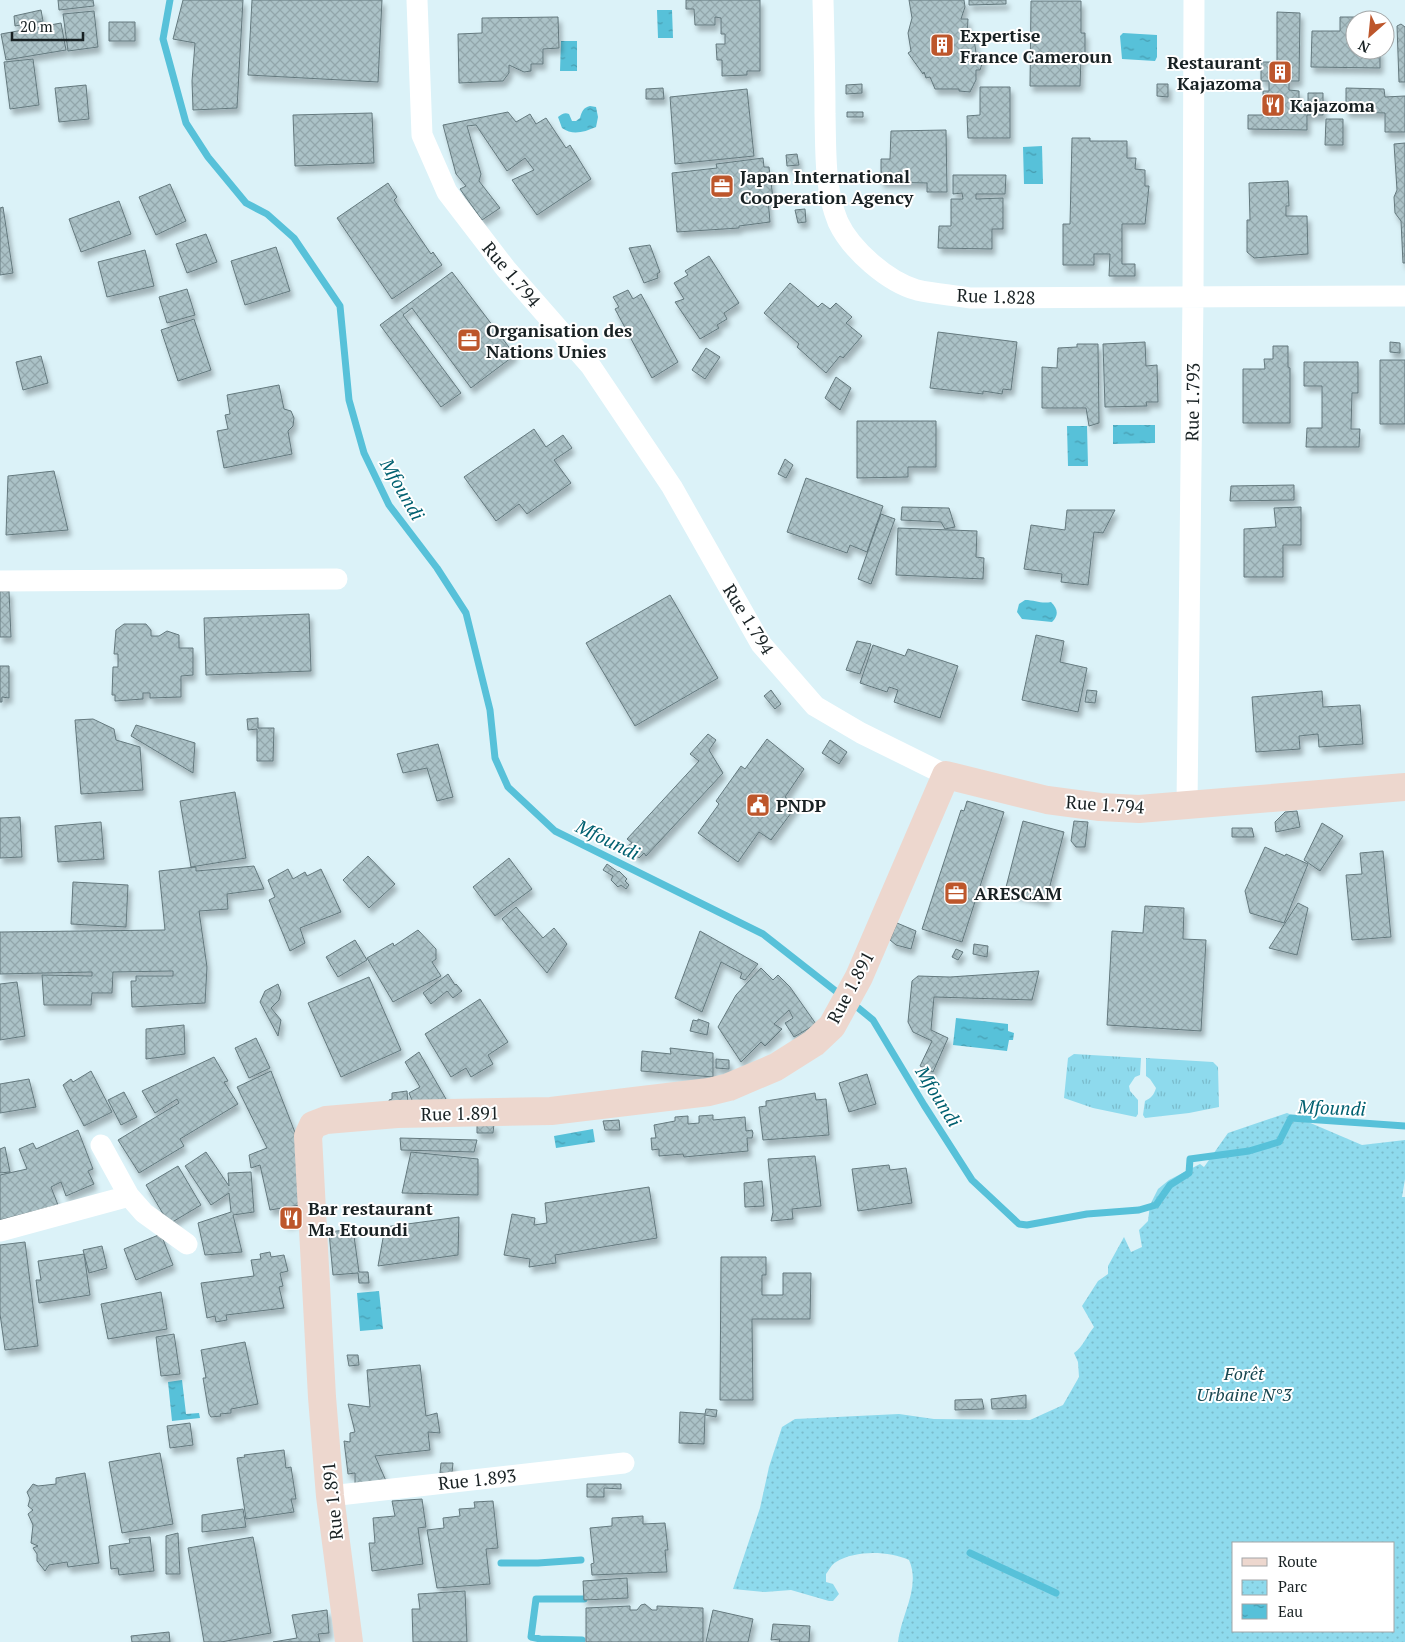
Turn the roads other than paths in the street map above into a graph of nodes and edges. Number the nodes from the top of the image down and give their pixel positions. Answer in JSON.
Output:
{"nodes":[{"id":1,"x":417,"y":0,"type":"edge"},
{"id":2,"x":823,"y":0,"type":"edge"},
{"id":3,"x":1194,"y":0,"type":"edge"},
{"id":4,"x":1405,"y":296,"type":"edge"},
{"id":5,"x":1193,"y":297,"type":"junction"},
{"id":6,"x":337,"y":579,"type":"dead end"},
{"id":7,"x":0,"y":581,"type":"edge"},
{"id":8,"x":946,"y":775,"type":"junction"},
{"id":9,"x":1405,"y":786,"type":"edge"},
{"id":10,"x":1187,"y":804,"type":"junction"},
{"id":11,"x":101,"y":1145,"type":"dead end"},
{"id":12,"x":129,"y":1196,"type":"junction"},
{"id":13,"x":0,"y":1231,"type":"edge"},
{"id":14,"x":187,"y":1244,"type":"dead end"},
{"id":15,"x":624,"y":1463,"type":"dead end"},
{"id":16,"x":330,"y":1496,"type":"junction"},
{"id":17,"x":349,"y":1642,"type":"edge"}],
"edges":[{"from":1,"to":8,"type":"street","name":"Rue 1.794"},
{"from":2,"to":5,"type":"street","name":"Rue 1.828"},
{"from":3,"to":5,"type":"street","name":"Rue 1.793"},
{"from":4,"to":5,"type":"street","name":"Rue 1.828"},
{"from":5,"to":10,"type":"street","name":"Rue 1.793"},
{"from":6,"to":7,"type":"street"},
{"from":8,"to":10,"type":"street","name":"Rue 1.794"},
{"from":8,"to":16,"type":"street","name":"Rue 1.891"},
{"from":9,"to":10,"type":"street","name":"Rue 1.794"},
{"from":11,"to":12,"type":"street"},
{"from":12,"to":13,"type":"street"},
{"from":12,"to":14,"type":"street"},
{"from":15,"to":16,"type":"street","name":"Rue 1.893"},
{"from":16,"to":17,"type":"street","name":"Rue 1.891"}]}
